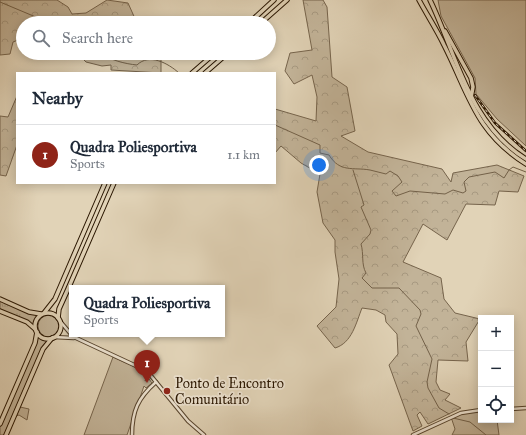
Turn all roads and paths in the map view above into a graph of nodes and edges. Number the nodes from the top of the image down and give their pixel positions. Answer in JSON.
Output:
{"nodes":[{"id":1,"x":274,"y":0,"type":"edge"},
{"id":2,"x":287,"y":0,"type":"edge"},
{"id":3,"x":419,"y":0,"type":"edge"},
{"id":4,"x":430,"y":0,"type":"edge"},
{"id":5,"x":265,"y":8,"type":"junction"},
{"id":6,"x":436,"y":13,"type":"junction"},
{"id":7,"x":259,"y":14,"type":"joint"},
{"id":8,"x":271,"y":14,"type":"junction"},
{"id":9,"x":264,"y":16,"type":"edge"},
{"id":10,"x":268,"y":16,"type":"edge"},
{"id":11,"x":428,"y":17,"type":"junction"},
{"id":12,"x":207,"y":60,"type":"edge"},
{"id":13,"x":220,"y":60,"type":"edge"},
{"id":14,"x":193,"y":72,"type":"edge"},
{"id":15,"x":206,"y":72,"type":"edge"},
{"id":16,"x":471,"y":99,"type":"junction"},
{"id":17,"x":526,"y":159,"type":"edge"},
{"id":18,"x":526,"y":164,"type":"edge"},
{"id":19,"x":104,"y":184,"type":"edge"},
{"id":20,"x":114,"y":184,"type":"edge"},
{"id":21,"x":100,"y":193,"type":"junction"},
{"id":22,"x":108,"y":196,"type":"junction"},
{"id":23,"x":98,"y":200,"type":"junction"},
{"id":24,"x":106,"y":202,"type":"junction"},
{"id":25,"x":70,"y":285,"type":"edge"},
{"id":26,"x":69,"y":287,"type":"edge"},
{"id":27,"x":0,"y":299,"type":"edge"},
{"id":28,"x":0,"y":311,"type":"edge"},
{"id":29,"x":43,"y":313,"type":"junction"},
{"id":30,"x":59,"y":319,"type":"junction"},
{"id":31,"x":36,"y":331,"type":"junction"},
{"id":32,"x":69,"y":332,"type":"edge"},
{"id":33,"x":53,"y":338,"type":"junction"},
{"id":34,"x":76,"y":338,"type":"joint"},
{"id":35,"x":156,"y":382,"type":"junction"},
{"id":36,"x":526,"y":408,"type":"edge"},
{"id":37,"x":514,"y":409,"type":"edge"},
{"id":38,"x":478,"y":410,"type":"edge"},
{"id":39,"x":0,"y":424,"type":"edge"},
{"id":40,"x":6,"y":435,"type":"edge"},
{"id":41,"x":132,"y":435,"type":"edge"},
{"id":42,"x":204,"y":435,"type":"edge"},
{"id":43,"x":414,"y":435,"type":"edge"}],
"edges":[{"from":1,"to":5,"type":"main road"},
{"from":2,"to":8,"type":"main road"},
{"from":3,"to":11,"type":"main road"},
{"from":4,"to":6,"type":"main road"},
{"from":5,"to":7,"type":"main road"},
{"from":5,"to":8,"type":"main road"},
{"from":6,"to":11,"type":"main road"},
{"from":6,"to":16,"type":"main road"},
{"from":6,"to":16,"type":"main road"},
{"from":7,"to":9,"type":"main road"},
{"from":8,"to":10,"type":"main road"},
{"from":11,"to":18,"type":"main road"},
{"from":12,"to":14,"type":"main road"},
{"from":13,"to":15,"type":"main road"},
{"from":16,"to":17,"type":"main road"},
{"from":19,"to":21,"type":"main road"},
{"from":20,"to":22,"type":"main road"},
{"from":21,"to":22,"type":"main road"},
{"from":21,"to":23,"type":"main road"},
{"from":22,"to":24,"type":"main road"},
{"from":23,"to":24,"type":"main road"},
{"from":23,"to":29,"type":"main road"},
{"from":24,"to":25,"type":"main road"},
{"from":26,"to":30,"type":"main road"},
{"from":27,"to":29,"type":"main road"},
{"from":28,"to":31,"type":"main road"},
{"from":29,"to":30,"type":"main road"},
{"from":29,"to":31,"type":"main road"},
{"from":30,"to":32,"type":"street"},
{"from":30,"to":33,"type":"main road"},
{"from":31,"to":33,"type":"main road"},
{"from":31,"to":39,"type":"main road"},
{"from":33,"to":34,"type":"street"},
{"from":33,"to":40,"type":"main road"},
{"from":34,"to":35,"type":"street"},
{"from":35,"to":41,"type":"street"},
{"from":35,"to":42,"type":"street"},
{"from":36,"to":37,"type":"street"},
{"from":38,"to":43,"type":"street"}]}
